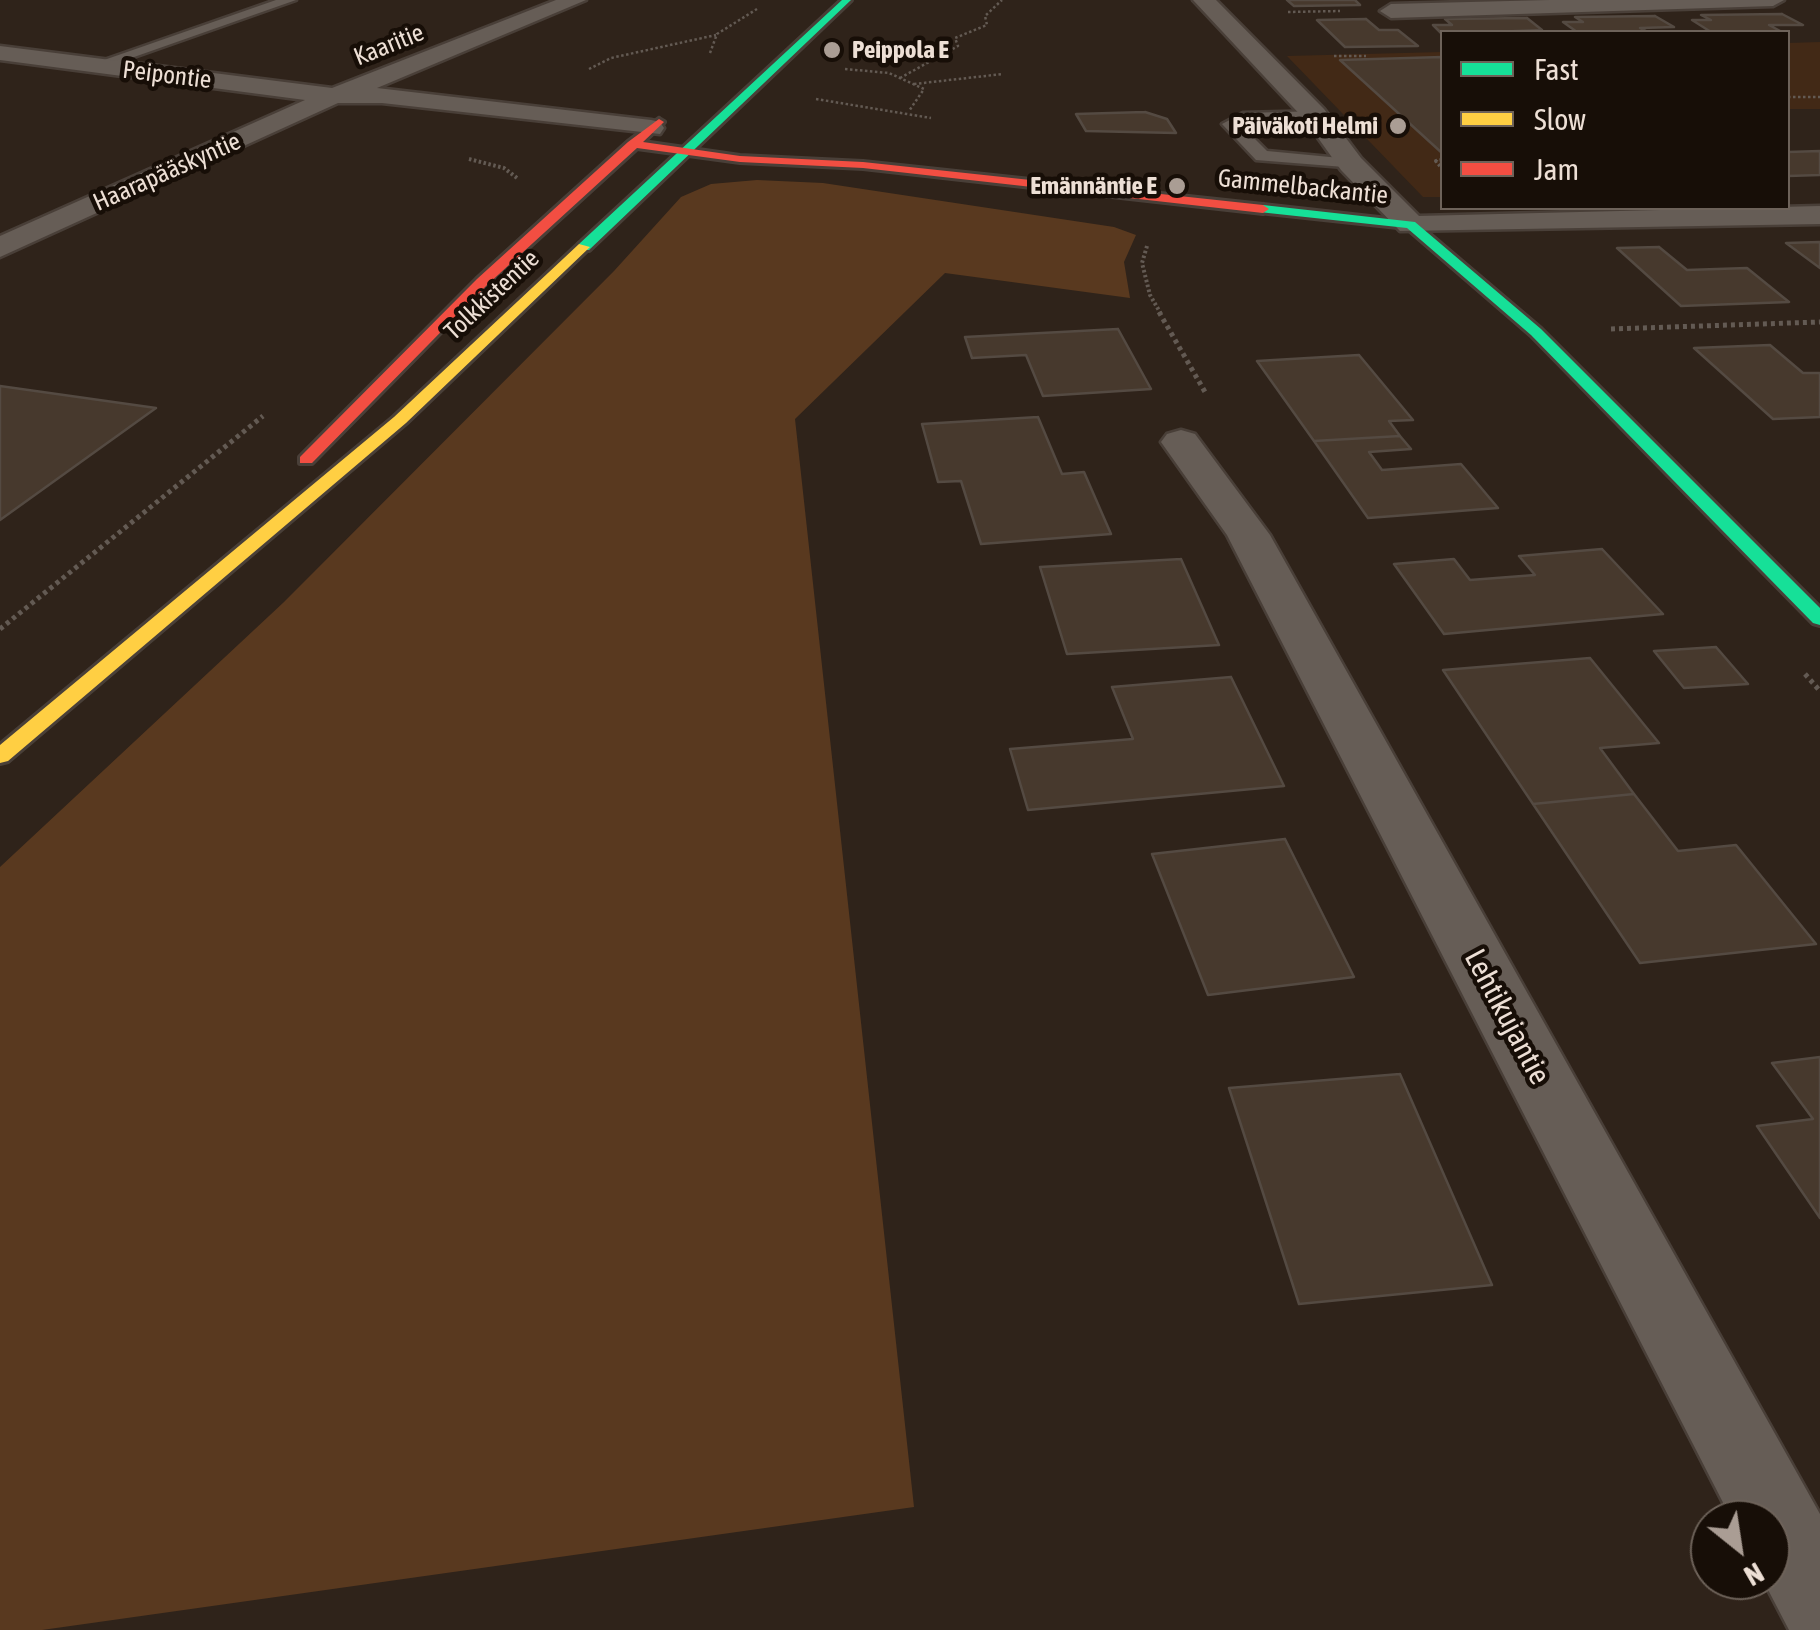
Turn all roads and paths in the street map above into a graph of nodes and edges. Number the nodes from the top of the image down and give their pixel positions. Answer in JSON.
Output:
{"nodes":[{"id":1,"x":289,"y":0,"type":"edge"},
{"id":2,"x":575,"y":0,"type":"edge"},
{"id":3,"x":847,"y":0,"type":"edge"},
{"id":4,"x":1002,"y":0,"type":"edge"},
{"id":5,"x":1772,"y":0,"type":"edge"},
{"id":6,"x":1210,"y":6,"type":"edge"},
{"id":7,"x":1391,"y":10,"type":"joint"},
{"id":8,"x":717,"y":34,"type":"dead end"},
{"id":9,"x":0,"y":53,"type":"edge"},
{"id":10,"x":95,"y":66,"type":"junction"},
{"id":11,"x":832,"y":68,"type":"dead end"},
{"id":12,"x":583,"y":72,"type":"dead end"},
{"id":13,"x":1002,"y":74,"type":"dead end"},
{"id":14,"x":900,"y":78,"type":"junction"},
{"id":15,"x":913,"y":84,"type":"junction"},
{"id":16,"x":334,"y":96,"type":"junction"},
{"id":17,"x":1820,"y":96,"type":"edge"},
{"id":18,"x":1790,"y":98,"type":"edge"},
{"id":19,"x":680,"y":105,"type":"dead end"},
{"id":20,"x":910,"y":111,"type":"dead end"},
{"id":21,"x":1315,"y":115,"type":"junction"},
{"id":22,"x":702,"y":134,"type":"junction"},
{"id":23,"x":641,"y":136,"type":"junction"},
{"id":24,"x":685,"y":151,"type":"junction"},
{"id":25,"x":453,"y":155,"type":"dead end"},
{"id":26,"x":1351,"y":164,"type":"junction"},
{"id":27,"x":864,"y":165,"type":"junction"},
{"id":28,"x":524,"y":182,"type":"dead end"},
{"id":29,"x":1820,"y":216,"type":"edge"},
{"id":30,"x":1411,"y":225,"type":"junction"},
{"id":31,"x":1148,"y":241,"type":"dead end"},
{"id":32,"x":0,"y":248,"type":"edge"},
{"id":33,"x":1820,"y":322,"type":"edge"},
{"id":34,"x":1536,"y":332,"type":"junction"},
{"id":35,"x":266,"y":413,"type":"dead end"},
{"id":36,"x":1182,"y":442,"type":"joint"},
{"id":37,"x":163,"y":618,"type":"junction"},
{"id":38,"x":1820,"y":619,"type":"edge"},
{"id":39,"x":0,"y":628,"type":"edge"},
{"id":40,"x":0,"y":756,"type":"edge"},
{"id":41,"x":1820,"y":1600,"type":"edge"}],
"edges":[{"from":1,"to":10,"type":"lane"},
{"from":2,"to":16,"type":"street","name":"Kaaritie"},
{"from":3,"to":22,"type":"street","name":"Tolkkistentie"},
{"from":4,"to":14,"type":"path"},
{"from":5,"to":7,"type":"street"},
{"from":6,"to":7,"type":"path"},
{"from":6,"to":21,"type":"street"},
{"from":8,"to":12,"type":"path"},
{"from":9,"to":10,"type":"street","name":"Peipontie"},
{"from":10,"to":16,"type":"street","name":"Peipontie"},
{"from":11,"to":14,"type":"path"},
{"from":13,"to":15,"type":"path"},
{"from":14,"to":15,"type":"path"},
{"from":15,"to":20,"type":"path"},
{"from":16,"to":23,"type":"street","name":"Peipontie"},
{"from":16,"to":32,"type":"street","name":"Haarapääskyntie"},
{"from":17,"to":18,"type":"path"},
{"from":19,"to":23,"type":"street","name":"Tolkkistentie"},
{"from":21,"to":26,"type":"street"},
{"from":21,"to":26,"type":"lane"},
{"from":22,"to":23,"type":"street","name":"Gammelbackantie"},
{"from":22,"to":24,"type":"street","name":"Tolkkistentie"},
{"from":22,"to":27,"type":"street","name":"Gammelbackantie"},
{"from":23,"to":24,"type":"street","name":"Gammelbackantie"},
{"from":23,"to":37,"type":"street","name":"Tolkkistentie"},
{"from":24,"to":27,"type":"street","name":"Gammelbackantie"},
{"from":24,"to":37,"type":"street","name":"Tolkkistentie"},
{"from":25,"to":28,"type":"path"},
{"from":26,"to":30,"type":"street"},
{"from":27,"to":30,"type":"street","name":"Gammelbackantie"},
{"from":29,"to":30,"type":"street"},
{"from":30,"to":34,"type":"street","name":"Gammelbackantie"},
{"from":31,"to":36,"type":"path"},
{"from":33,"to":34,"type":"path"},
{"from":34,"to":38,"type":"street","name":"Gammelbackantie"},
{"from":35,"to":39,"type":"path"},
{"from":36,"to":41,"type":"street","name":"Lehtikujantie"},
{"from":37,"to":40,"type":"street","name":"Tolkkistentie"}]}
